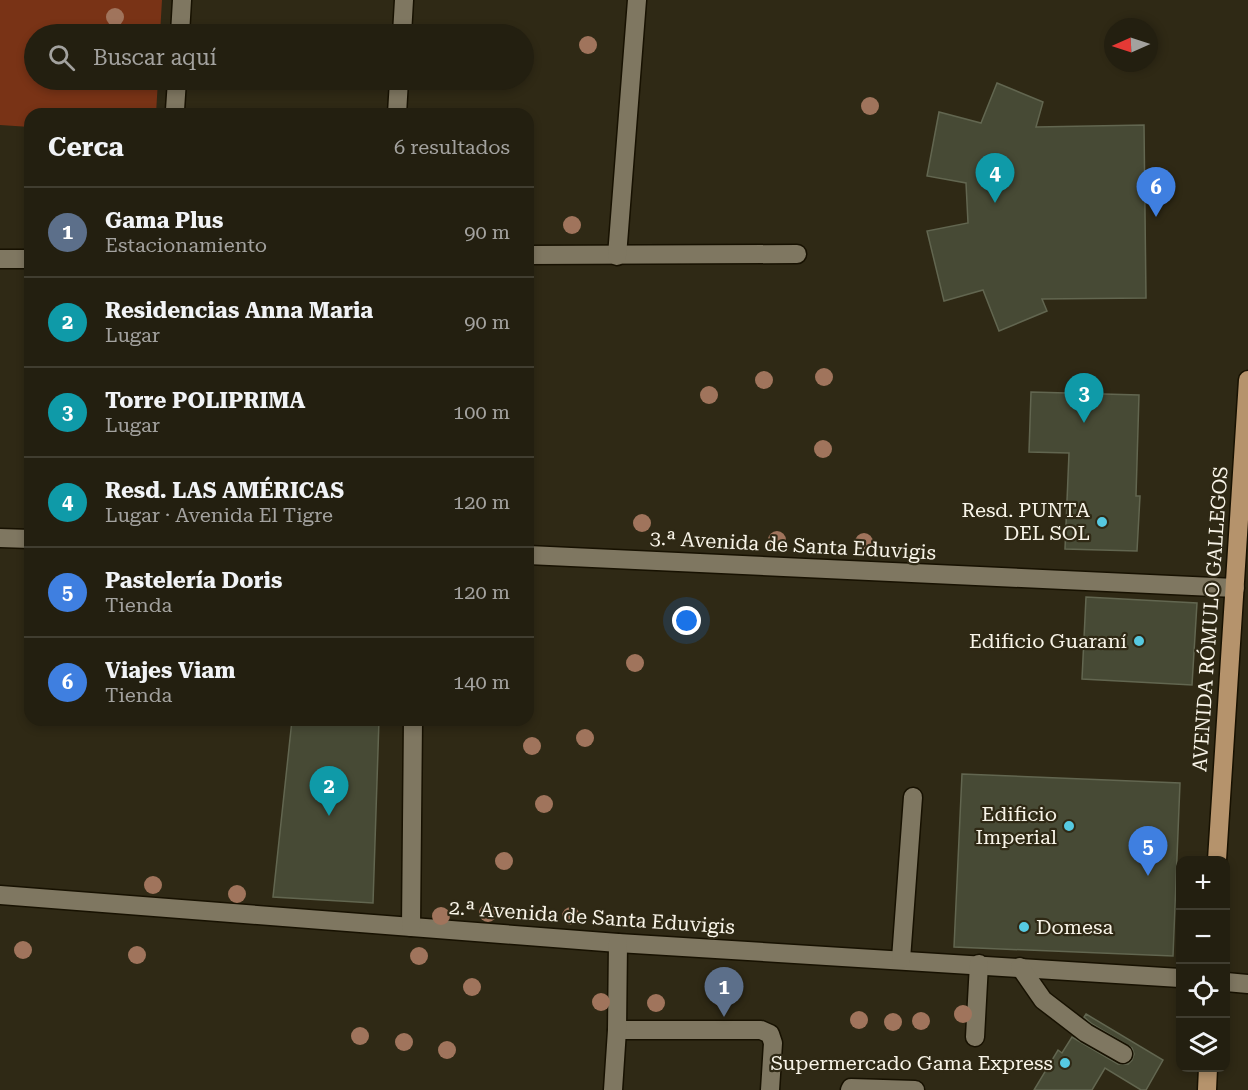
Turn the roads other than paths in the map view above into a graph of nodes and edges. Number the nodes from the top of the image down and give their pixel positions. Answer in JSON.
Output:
{"nodes":[{"id":1,"x":182,"y":0,"type":"edge"},
{"id":2,"x":404,"y":0,"type":"edge"},
{"id":3,"x":637,"y":0,"type":"edge"},
{"id":4,"x":181,"y":24,"type":"edge"},
{"id":5,"x":403,"y":24,"type":"edge"},
{"id":6,"x":176,"y":90,"type":"edge"},
{"id":7,"x":398,"y":90,"type":"edge"},
{"id":8,"x":175,"y":108,"type":"edge"},
{"id":9,"x":397,"y":108,"type":"edge"},
{"id":10,"x":797,"y":254,"type":"dead end"},
{"id":11,"x":534,"y":255,"type":"edge"},
{"id":12,"x":617,"y":256,"type":"junction"},
{"id":13,"x":0,"y":259,"type":"edge"},
{"id":14,"x":24,"y":259,"type":"edge"},
{"id":15,"x":1248,"y":380,"type":"edge"},
{"id":16,"x":0,"y":538,"type":"edge"},
{"id":17,"x":24,"y":539,"type":"edge"},
{"id":18,"x":534,"y":555,"type":"edge"},
{"id":19,"x":1235,"y":588,"type":"junction"},
{"id":20,"x":413,"y":726,"type":"edge"},
{"id":21,"x":913,"y":797,"type":"dead end"},
{"id":22,"x":1217,"y":856,"type":"edge"},
{"id":23,"x":0,"y":895,"type":"edge"},
{"id":24,"x":411,"y":927,"type":"junction"},
{"id":25,"x":618,"y":943,"type":"junction"},
{"id":26,"x":901,"y":959,"type":"junction"},
{"id":27,"x":979,"y":964,"type":"junction"},
{"id":28,"x":1020,"y":967,"type":"junction"},
{"id":29,"x":1176,"y":978,"type":"edge"},
{"id":30,"x":1230,"y":982,"type":"edge"},
{"id":31,"x":1248,"y":984,"type":"edge"},
{"id":32,"x":617,"y":1030,"type":"junction"},
{"id":33,"x":975,"y":1037,"type":"dead end"},
{"id":34,"x":1123,"y":1054,"type":"dead end"},
{"id":35,"x":1208,"y":1072,"type":"edge"},
{"id":36,"x":613,"y":1090,"type":"edge"},
{"id":37,"x":770,"y":1090,"type":"edge"},
{"id":38,"x":850,"y":1090,"type":"edge"},
{"id":39,"x":915,"y":1090,"type":"edge"},
{"id":40,"x":1207,"y":1090,"type":"edge"}],
"edges":[{"from":1,"to":4,"type":"street"},
{"from":2,"to":5,"type":"street"},
{"from":3,"to":12,"type":"street"},
{"from":6,"to":8,"type":"street"},
{"from":7,"to":9,"type":"street"},
{"from":10,"to":12,"type":"street"},
{"from":11,"to":12,"type":"street"},
{"from":13,"to":14,"type":"street"},
{"from":15,"to":19,"type":"main road","name":"AVENIDA RÓMULO GALLEGOS"},
{"from":16,"to":17,"type":"street"},
{"from":18,"to":19,"type":"street","name":"3.ª Avenida de Santa Eduvigis"},
{"from":19,"to":22,"type":"main road","name":"AVENIDA RÓMULO GALLEGOS"},
{"from":20,"to":24,"type":"street"},
{"from":21,"to":26,"type":"street"},
{"from":23,"to":24,"type":"street","name":"2.ª Avenida de Santa Eduvigis"},
{"from":24,"to":25,"type":"street","name":"2.ª Avenida de Santa Eduvigis"},
{"from":25,"to":26,"type":"street","name":"2.ª Avenida de Santa Eduvigis"},
{"from":25,"to":32,"type":"street"},
{"from":26,"to":27,"type":"street","name":"2.ª Avenida de Santa Eduvigis"},
{"from":27,"to":28,"type":"street","name":"2.ª Avenida de Santa Eduvigis"},
{"from":27,"to":33,"type":"street"},
{"from":28,"to":29,"type":"street","name":"2.ª Avenida de Santa Eduvigis"},
{"from":28,"to":34,"type":"street"},
{"from":30,"to":31,"type":"street"},
{"from":32,"to":36,"type":"street"},
{"from":32,"to":37,"type":"street"},
{"from":35,"to":40,"type":"main road"},
{"from":38,"to":39,"type":"street"}]}
